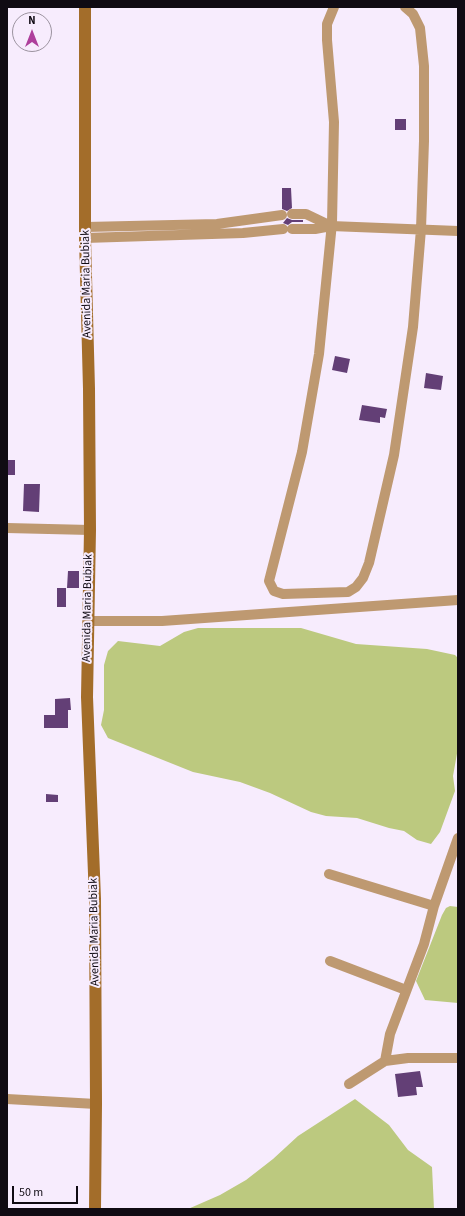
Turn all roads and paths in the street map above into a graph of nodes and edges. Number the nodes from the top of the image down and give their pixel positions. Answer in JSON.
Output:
{"nodes":[{"id":1,"x":85,"y":7,"type":"edge"},
{"id":2,"x":334,"y":7,"type":"edge"},
{"id":3,"x":405,"y":7,"type":"edge"},
{"id":4,"x":272,"y":217,"type":"junction"},
{"id":5,"x":332,"y":226,"type":"junction"},
{"id":6,"x":283,"y":229,"type":"junction"},
{"id":7,"x":420,"y":229,"type":"junction"},
{"id":8,"x":458,"y":231,"type":"edge"},
{"id":9,"x":85,"y":232,"type":"junction"},
{"id":10,"x":7,"y":528,"type":"edge"},
{"id":11,"x":90,"y":530,"type":"junction"},
{"id":12,"x":458,"y":600,"type":"edge"},
{"id":13,"x":88,"y":621,"type":"junction"},
{"id":14,"x":458,"y":838,"type":"edge"},
{"id":15,"x":329,"y":874,"type":"dead end"},
{"id":16,"x":434,"y":906,"type":"junction"},
{"id":17,"x":330,"y":961,"type":"dead end"},
{"id":18,"x":406,"y":990,"type":"junction"},
{"id":19,"x":458,"y":1058,"type":"edge"},
{"id":20,"x":385,"y":1061,"type":"junction"},
{"id":21,"x":349,"y":1084,"type":"dead end"},
{"id":22,"x":7,"y":1099,"type":"edge"},
{"id":23,"x":96,"y":1104,"type":"junction"},
{"id":24,"x":95,"y":1209,"type":"edge"}],
"edges":[{"from":1,"to":9,"type":"street","name":"Avenida Maria Bubiak"},
{"from":2,"to":5,"type":"street"},
{"from":3,"to":7,"type":"street"},
{"from":4,"to":5,"type":"street"},
{"from":4,"to":6,"type":"street"},
{"from":4,"to":9,"type":"street"},
{"from":5,"to":6,"type":"street"},
{"from":5,"to":7,"type":"street"},
{"from":5,"to":7,"type":"street"},
{"from":6,"to":9,"type":"street"},
{"from":7,"to":8,"type":"street"},
{"from":9,"to":11,"type":"street","name":"Avenida Maria Bubiak"},
{"from":10,"to":11,"type":"street"},
{"from":11,"to":13,"type":"street","name":"Avenida Maria Bubiak"},
{"from":12,"to":13,"type":"street"},
{"from":13,"to":23,"type":"street","name":"Avenida Maria Bubiak"},
{"from":14,"to":16,"type":"street"},
{"from":15,"to":16,"type":"street"},
{"from":16,"to":18,"type":"street"},
{"from":17,"to":18,"type":"street"},
{"from":18,"to":20,"type":"street"},
{"from":19,"to":20,"type":"street"},
{"from":20,"to":21,"type":"street"},
{"from":22,"to":23,"type":"street"},
{"from":23,"to":24,"type":"street","name":"Avenida Maria Bubiak"}]}
